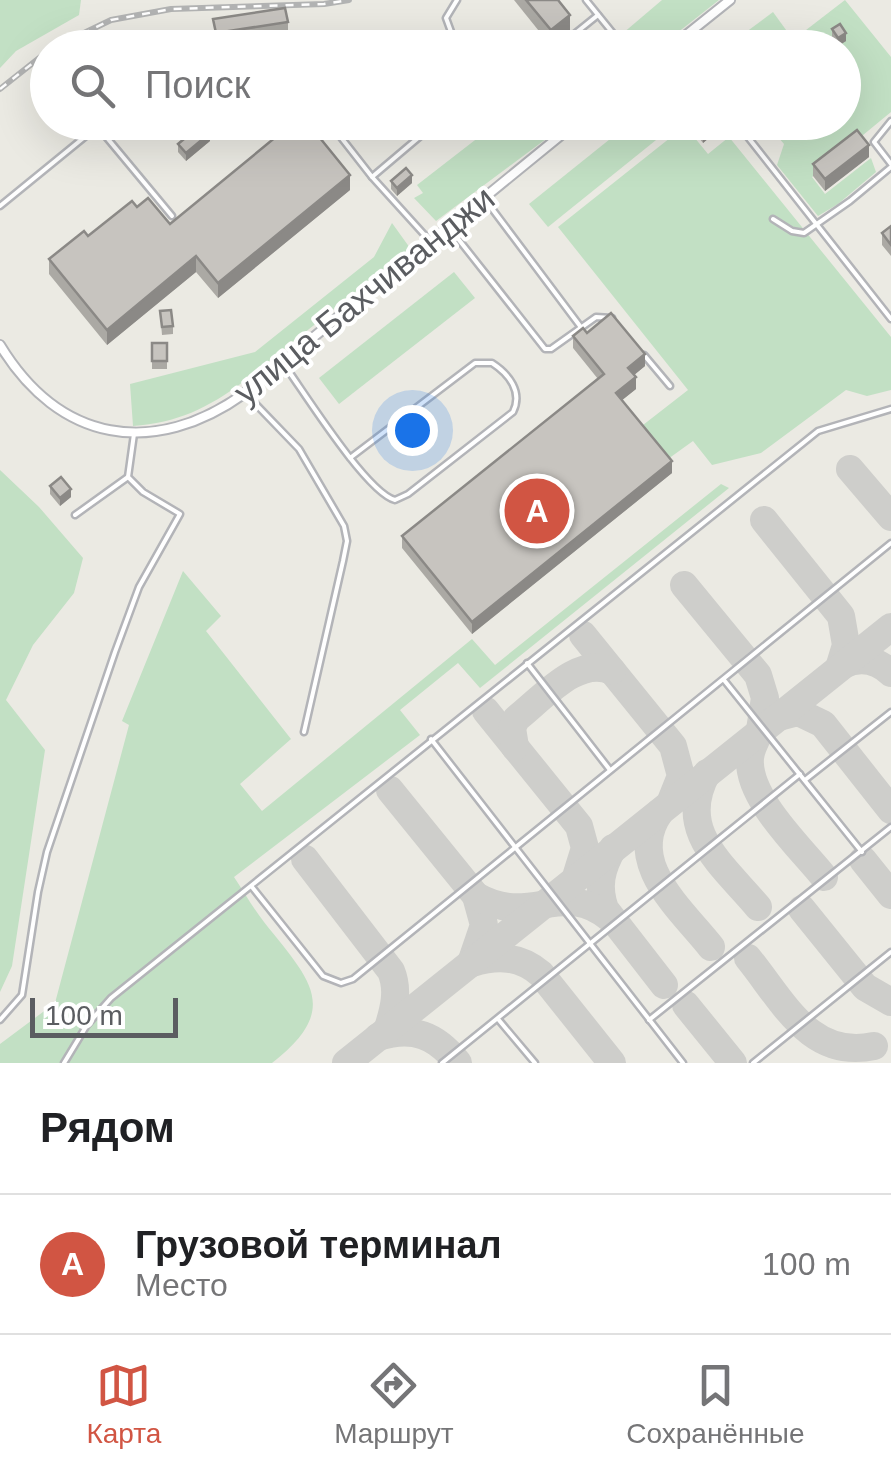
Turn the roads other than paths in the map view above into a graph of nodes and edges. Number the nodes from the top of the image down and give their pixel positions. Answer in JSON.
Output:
{"nodes":[{"id":1,"x":457,"y":0,"type":"edge"},
{"id":2,"x":586,"y":0,"type":"edge"},
{"id":3,"x":730,"y":0,"type":"edge"},
{"id":4,"x":598,"y":15,"type":"junction"},
{"id":5,"x":451,"y":30,"type":"edge"},
{"id":6,"x":579,"y":30,"type":"edge"},
{"id":7,"x":610,"y":30,"type":"edge"},
{"id":8,"x":693,"y":30,"type":"edge"},
{"id":9,"x":891,"y":121,"type":"edge"},
{"id":10,"x":81,"y":140,"type":"edge"},
{"id":11,"x":112,"y":140,"type":"edge"},
{"id":12,"x":343,"y":140,"type":"edge"},
{"id":13,"x":416,"y":140,"type":"edge"},
{"id":14,"x":555,"y":140,"type":"edge"},
{"id":15,"x":750,"y":140,"type":"edge"},
{"id":16,"x":891,"y":165,"type":"edge"},
{"id":17,"x":372,"y":177,"type":"junction"},
{"id":18,"x":484,"y":198,"type":"junction"},
{"id":19,"x":0,"y":206,"type":"edge"},
{"id":20,"x":172,"y":216,"type":"edge"},
{"id":21,"x":772,"y":220,"type":"dead end"},
{"id":22,"x":815,"y":224,"type":"junction"},
{"id":23,"x":448,"y":226,"type":"junction"},
{"id":24,"x":430,"y":240,"type":"junction"},
{"id":25,"x":891,"y":319,"type":"edge"},
{"id":26,"x":616,"y":320,"type":"edge"},
{"id":27,"x":581,"y":327,"type":"junction"},
{"id":28,"x":0,"y":344,"type":"edge"},
{"id":29,"x":638,"y":346,"type":"edge"},
{"id":30,"x":282,"y":363,"type":"junction"},
{"id":31,"x":670,"y":386,"type":"dead end"},
{"id":32,"x":245,"y":393,"type":"junction"},
{"id":33,"x":891,"y":409,"type":"edge"},
{"id":34,"x":134,"y":434,"type":"junction"},
{"id":35,"x":350,"y":458,"type":"junction"},
{"id":36,"x":128,"y":477,"type":"junction"},
{"id":37,"x":75,"y":514,"type":"dead end"},
{"id":38,"x":891,"y":544,"type":"edge"},
{"id":39,"x":528,"y":664,"type":"junction"},
{"id":40,"x":723,"y":679,"type":"junction"},
{"id":41,"x":891,"y":712,"type":"edge"},
{"id":42,"x":304,"y":732,"type":"dead end"},
{"id":43,"x":432,"y":739,"type":"junction"},
{"id":44,"x":610,"y":771,"type":"junction"},
{"id":45,"x":800,"y":774,"type":"junction"},
{"id":46,"x":805,"y":780,"type":"junction"},
{"id":47,"x":891,"y":827,"type":"edge"},
{"id":48,"x":514,"y":848,"type":"junction"},
{"id":49,"x":862,"y":852,"type":"junction"},
{"id":50,"x":252,"y":887,"type":"junction"},
{"id":51,"x":590,"y":945,"type":"junction"},
{"id":52,"x":891,"y":952,"type":"edge"},
{"id":53,"x":498,"y":1019,"type":"junction"},
{"id":54,"x":0,"y":1020,"type":"edge"},
{"id":55,"x":649,"y":1020,"type":"junction"},
{"id":56,"x":64,"y":1063,"type":"edge"},
{"id":57,"x":442,"y":1063,"type":"edge"},
{"id":58,"x":535,"y":1063,"type":"edge"},
{"id":59,"x":683,"y":1063,"type":"edge"},
{"id":60,"x":753,"y":1063,"type":"edge"}],
"edges":[{"from":1,"to":5,"type":"lane"},
{"from":2,"to":4,"type":"lane"},
{"from":3,"to":8,"type":"street"},
{"from":4,"to":6,"type":"lane"},
{"from":4,"to":7,"type":"lane"},
{"from":9,"to":16,"type":"lane"},
{"from":10,"to":19,"type":"lane"},
{"from":11,"to":20,"type":"lane"},
{"from":12,"to":17,"type":"lane"},
{"from":13,"to":17,"type":"lane"},
{"from":14,"to":18,"type":"street","name":"улица Бахчиванджи"},
{"from":15,"to":22,"type":"lane"},
{"from":16,"to":22,"type":"lane"},
{"from":17,"to":24,"type":"lane"},
{"from":18,"to":23,"type":"street","name":"улица Бахчиванджи"},
{"from":18,"to":27,"type":"lane"},
{"from":21,"to":22,"type":"lane"},
{"from":22,"to":25,"type":"lane"},
{"from":23,"to":24,"type":"street","name":"улица Бахчиванджи"},
{"from":23,"to":27,"type":"lane"},
{"from":24,"to":30,"type":"street","name":"улица Бахчиванджи"},
{"from":26,"to":27,"type":"lane"},
{"from":28,"to":34,"type":"street"},
{"from":29,"to":31,"type":"lane"},
{"from":30,"to":32,"type":"street","name":"улица Бахчиванджи"},
{"from":30,"to":35,"type":"lane"},
{"from":32,"to":34,"type":"street","name":"улица Бахчиванджи"},
{"from":32,"to":42,"type":"lane"},
{"from":33,"to":39,"type":"lane"},
{"from":34,"to":36,"type":"lane"},
{"from":35,"to":35,"type":"lane"},
{"from":36,"to":37,"type":"lane"},
{"from":36,"to":54,"type":"lane"},
{"from":38,"to":40,"type":"lane"},
{"from":39,"to":43,"type":"lane"},
{"from":39,"to":44,"type":"lane"},
{"from":40,"to":44,"type":"lane"},
{"from":40,"to":45,"type":"lane"},
{"from":41,"to":46,"type":"lane"},
{"from":43,"to":48,"type":"lane"},
{"from":43,"to":50,"type":"lane"},
{"from":44,"to":48,"type":"lane"},
{"from":45,"to":46,"type":"lane"},
{"from":45,"to":51,"type":"lane"},
{"from":46,"to":49,"type":"lane"},
{"from":47,"to":49,"type":"lane"},
{"from":48,"to":50,"type":"lane"},
{"from":48,"to":51,"type":"lane"},
{"from":49,"to":55,"type":"lane"},
{"from":50,"to":56,"type":"lane"},
{"from":51,"to":53,"type":"lane"},
{"from":51,"to":55,"type":"lane"},
{"from":52,"to":60,"type":"lane"},
{"from":53,"to":57,"type":"lane"},
{"from":53,"to":58,"type":"lane"},
{"from":55,"to":59,"type":"lane"}]}
